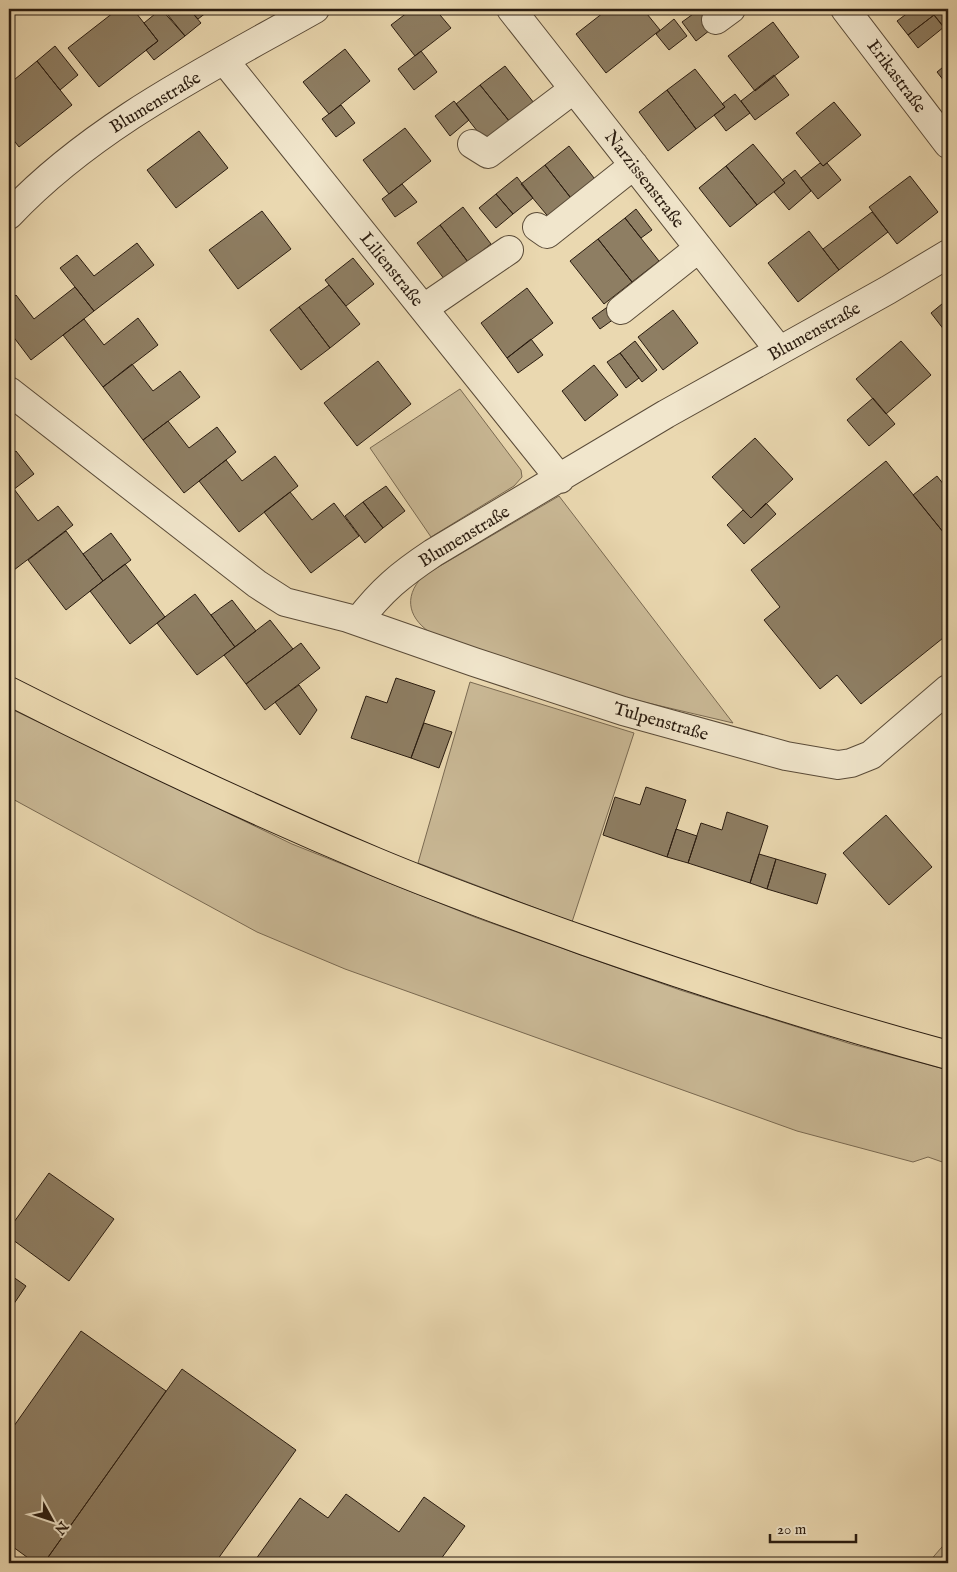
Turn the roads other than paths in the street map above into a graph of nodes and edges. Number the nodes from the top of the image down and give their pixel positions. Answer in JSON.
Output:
{"nodes":[{"id":1,"x":315,"y":9,"type":"edge"},
{"id":2,"x":511,"y":9,"type":"edge"},
{"id":3,"x":845,"y":9,"type":"edge"},
{"id":4,"x":224,"y":60,"type":"junction"},
{"id":5,"x":574,"y":89,"type":"junction"},
{"id":6,"x":472,"y":144,"type":"dead end"},
{"id":7,"x":948,"y":144,"type":"edge"},
{"id":8,"x":634,"y":165,"type":"junction"},
{"id":9,"x":9,"y":215,"type":"edge"},
{"id":10,"x":537,"y":227,"type":"dead end"},
{"id":11,"x":699,"y":248,"type":"junction"},
{"id":12,"x":509,"y":250,"type":"dead end"},
{"id":13,"x":948,"y":254,"type":"edge"},
{"id":14,"x":424,"y":308,"type":"junction"},
{"id":15,"x":621,"y":310,"type":"dead end"},
{"id":16,"x":778,"y":350,"type":"junction"},
{"id":17,"x":9,"y":392,"type":"edge"},
{"id":18,"x":560,"y":479,"type":"junction"},
{"id":19,"x":358,"y":621,"type":"junction"},
{"id":20,"x":948,"y":688,"type":"edge"},
{"id":21,"x":9,"y":691,"type":"edge"},
{"id":22,"x":948,"y":1055,"type":"edge"}],
"edges":[{"from":1,"to":4,"type":"street","name":"Blumenstraße"},
{"from":2,"to":5,"type":"street","name":"Narzissenstraße"},
{"from":3,"to":7,"type":"street","name":"Erikastraße"},
{"from":4,"to":9,"type":"street","name":"Blumenstraße"},
{"from":4,"to":14,"type":"street","name":"Lilienstraße"},
{"from":5,"to":6,"type":"street"},
{"from":5,"to":8,"type":"street","name":"Narzissenstraße"},
{"from":8,"to":10,"type":"street"},
{"from":8,"to":11,"type":"street","name":"Narzissenstraße"},
{"from":11,"to":15,"type":"street"},
{"from":11,"to":16,"type":"street","name":"Narzissenstraße"},
{"from":12,"to":14,"type":"street"},
{"from":13,"to":16,"type":"street","name":"Blumenstraße"},
{"from":14,"to":18,"type":"street","name":"Lilienstraße"},
{"from":16,"to":18,"type":"street","name":"Blumenstraße"},
{"from":17,"to":19,"type":"street"},
{"from":18,"to":19,"type":"street","name":"Blumenstraße"},
{"from":19,"to":20,"type":"street","name":"Tulpenstraße"},
{"from":21,"to":22,"type":"main road"}]}
